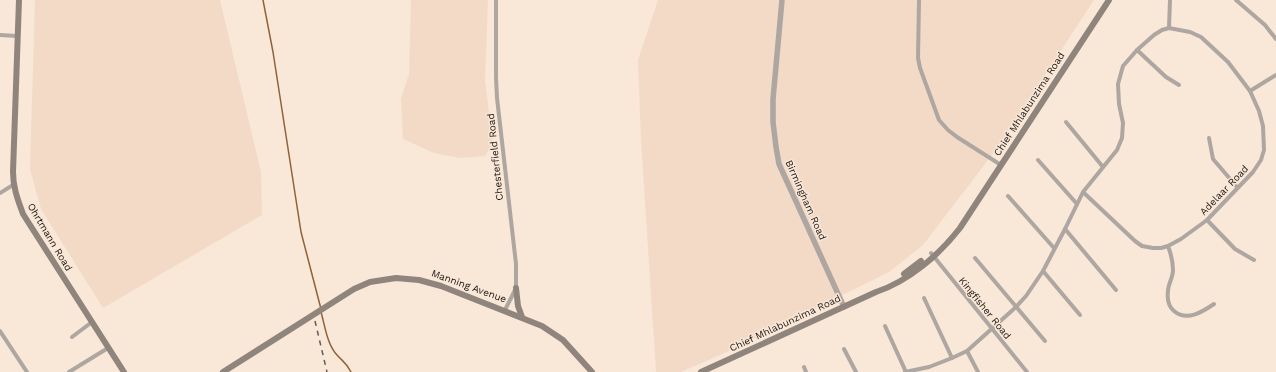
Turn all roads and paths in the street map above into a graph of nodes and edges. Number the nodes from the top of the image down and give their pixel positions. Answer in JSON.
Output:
{"nodes":[{"id":1,"x":19,"y":0,"type":"edge"},
{"id":2,"x":496,"y":0,"type":"edge"},
{"id":3,"x":782,"y":0,"type":"edge"},
{"id":4,"x":919,"y":0,"type":"edge"},
{"id":5,"x":1109,"y":0,"type":"edge"},
{"id":6,"x":1170,"y":0,"type":"edge"},
{"id":7,"x":1236,"y":0,"type":"edge"},
{"id":8,"x":1169,"y":28,"type":"junction"},
{"id":9,"x":0,"y":35,"type":"edge"},
{"id":10,"x":17,"y":36,"type":"junction"},
{"id":11,"x":1276,"y":39,"type":"edge"},
{"id":12,"x":1137,"y":50,"type":"junction"},
{"id":13,"x":1276,"y":74,"type":"edge"},
{"id":14,"x":1179,"y":85,"type":"dead end"},
{"id":15,"x":1250,"y":91,"type":"junction"},
{"id":16,"x":1066,"y":122,"type":"dead end"},
{"id":17,"x":1209,"y":138,"type":"dead end"},
{"id":18,"x":1038,"y":160,"type":"dead end"},
{"id":19,"x":1001,"y":165,"type":"junction"},
{"id":20,"x":1103,"y":167,"type":"junction"},
{"id":21,"x":13,"y":185,"type":"junction"},
{"id":22,"x":1237,"y":187,"type":"junction"},
{"id":23,"x":1083,"y":192,"type":"junction"},
{"id":24,"x":0,"y":193,"type":"edge"},
{"id":25,"x":1008,"y":196,"type":"dead end"},
{"id":26,"x":1077,"y":204,"type":"junction"},
{"id":27,"x":1207,"y":220,"type":"junction"},
{"id":28,"x":1066,"y":229,"type":"junction"},
{"id":29,"x":1168,"y":246,"type":"junction"},
{"id":30,"x":1054,"y":248,"type":"junction"},
{"id":31,"x":932,"y":254,"type":"junction"},
{"id":32,"x":975,"y":258,"type":"dead end"},
{"id":33,"x":1254,"y":260,"type":"dead end"},
{"id":34,"x":1043,"y":271,"type":"junction"},
{"id":35,"x":516,"y":288,"type":"junction"},
{"id":36,"x":1116,"y":290,"type":"dead end"},
{"id":37,"x":924,"y":298,"type":"dead end"},
{"id":38,"x":1214,"y":304,"type":"dead end"},
{"id":39,"x":844,"y":307,"type":"junction"},
{"id":40,"x":1016,"y":307,"type":"junction"},
{"id":41,"x":505,"y":310,"type":"junction"},
{"id":42,"x":1080,"y":315,"type":"dead end"},
{"id":43,"x":522,"y":317,"type":"junction"},
{"id":44,"x":92,"y":322,"type":"junction"},
{"id":45,"x":885,"y":326,"type":"dead end"},
{"id":46,"x":991,"y":329,"type":"junction"},
{"id":47,"x":0,"y":331,"type":"edge"},
{"id":48,"x":72,"y":337,"type":"dead end"},
{"id":49,"x":5,"y":340,"type":"junction"},
{"id":50,"x":1045,"y":341,"type":"dead end"},
{"id":51,"x":0,"y":343,"type":"edge"},
{"id":52,"x":108,"y":348,"type":"junction"},
{"id":53,"x":844,"y":349,"type":"dead end"},
{"id":54,"x":967,"y":351,"type":"junction"},
{"id":55,"x":952,"y":358,"type":"junction"},
{"id":56,"x":804,"y":367,"type":"dead end"},
{"id":57,"x":929,"y":367,"type":"junction"},
{"id":58,"x":27,"y":372,"type":"edge"},
{"id":59,"x":70,"y":372,"type":"edge"},
{"id":60,"x":124,"y":372,"type":"edge"},
{"id":61,"x":223,"y":372,"type":"edge"},
{"id":62,"x":592,"y":372,"type":"edge"},
{"id":63,"x":701,"y":372,"type":"edge"},
{"id":64,"x":806,"y":372,"type":"edge"},
{"id":65,"x":856,"y":372,"type":"edge"},
{"id":66,"x":906,"y":372,"type":"edge"},
{"id":67,"x":931,"y":372,"type":"edge"},
{"id":68,"x":978,"y":372,"type":"edge"},
{"id":69,"x":1026,"y":372,"type":"edge"}],
"edges":[{"from":1,"to":10,"type":"main road","name":"Ohrtmann Road"},
{"from":2,"to":35,"type":"street","name":"Chesterfield Road"},
{"from":3,"to":39,"type":"street","name":"Birmingham Road"},
{"from":4,"to":19,"type":"street"},
{"from":5,"to":19,"type":"main road","name":"Chief Mhlabunzima Road"},
{"from":6,"to":8,"type":"street"},
{"from":7,"to":11,"type":"street"},
{"from":8,"to":12,"type":"street"},
{"from":8,"to":15,"type":"street","name":"Adelaar Road"},
{"from":9,"to":10,"type":"street"},
{"from":10,"to":21,"type":"main road","name":"Ohrtmann Road"},
{"from":12,"to":14,"type":"street"},
{"from":12,"to":20,"type":"street"},
{"from":13,"to":15,"type":"street"},
{"from":15,"to":22,"type":"street","name":"Adelaar Road"},
{"from":16,"to":20,"type":"street"},
{"from":17,"to":22,"type":"street"},
{"from":18,"to":26,"type":"street"},
{"from":19,"to":31,"type":"main road","name":"Chief Mhlabunzima Road"},
{"from":20,"to":23,"type":"street"},
{"from":21,"to":24,"type":"street"},
{"from":21,"to":44,"type":"main road","name":"Ohrtmann Road"},
{"from":22,"to":27,"type":"street","name":"Adelaar Road"},
{"from":23,"to":26,"type":"street"},
{"from":23,"to":29,"type":"street","name":"Adelaar Road"},
{"from":25,"to":30,"type":"street"},
{"from":26,"to":28,"type":"street"},
{"from":27,"to":29,"type":"street","name":"Adelaar Road"},
{"from":27,"to":33,"type":"street"},
{"from":28,"to":30,"type":"street"},
{"from":28,"to":36,"type":"street"},
{"from":29,"to":38,"type":"street"},
{"from":30,"to":34,"type":"street"},
{"from":31,"to":39,"type":"main road","name":"Chief Mhlabunzima Road"},
{"from":31,"to":46,"type":"street","name":"Kingfisher Road"},
{"from":32,"to":40,"type":"street"},
{"from":34,"to":40,"type":"street"},
{"from":34,"to":42,"type":"street"},
{"from":35,"to":41,"type":"street","name":"Chesterfield Road"},
{"from":35,"to":43,"type":"main road"},
{"from":37,"to":55,"type":"street"},
{"from":39,"to":63,"type":"main road","name":"Chief Mhlabunzima Road"},
{"from":40,"to":46,"type":"street"},
{"from":40,"to":50,"type":"street"},
{"from":41,"to":43,"type":"main road","name":"Manning Avenue"},
{"from":41,"to":61,"type":"main road","name":"Manning Avenue"},
{"from":43,"to":62,"type":"main road","name":"Manning Avenue"},
{"from":44,"to":48,"type":"street"},
{"from":44,"to":52,"type":"main road","name":"Ohrtmann Road"},
{"from":45,"to":66,"type":"street"},
{"from":46,"to":54,"type":"street"},
{"from":46,"to":69,"type":"street","name":"Kingfisher Road"},
{"from":47,"to":49,"type":"street"},
{"from":49,"to":51,"type":"street"},
{"from":49,"to":58,"type":"street"},
{"from":52,"to":59,"type":"street"},
{"from":52,"to":60,"type":"main road","name":"Ohrtmann Road"},
{"from":53,"to":65,"type":"street"},
{"from":54,"to":55,"type":"street"},
{"from":54,"to":68,"type":"street"},
{"from":55,"to":57,"type":"street"},
{"from":56,"to":64,"type":"street"},
{"from":57,"to":66,"type":"street"},
{"from":57,"to":67,"type":"street"}]}
